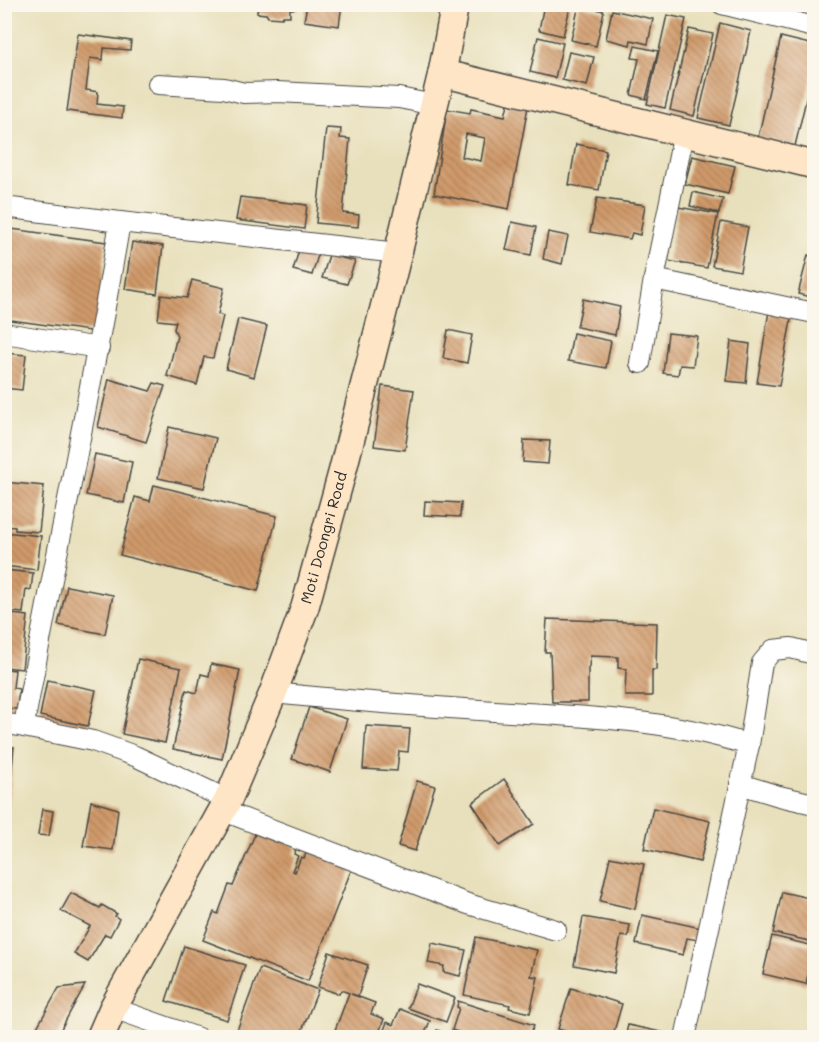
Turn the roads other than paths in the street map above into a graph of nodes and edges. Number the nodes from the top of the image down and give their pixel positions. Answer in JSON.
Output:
{"nodes":[{"id":1,"x":455,"y":4,"type":"edge"},
{"id":2,"x":722,"y":4,"type":"edge"},
{"id":3,"x":814,"y":27,"type":"edge"},
{"id":4,"x":442,"y":73,"type":"junction"},
{"id":5,"x":158,"y":84,"type":"dead end"},
{"id":6,"x":434,"y":105,"type":"junction"},
{"id":7,"x":684,"y":132,"type":"junction"},
{"id":8,"x":814,"y":165,"type":"edge"},
{"id":9,"x":4,"y":207,"type":"edge"},
{"id":10,"x":120,"y":222,"type":"junction"},
{"id":11,"x":398,"y":253,"type":"junction"},
{"id":12,"x":654,"y":279,"type":"junction"},
{"id":13,"x":814,"y":313,"type":"edge"},
{"id":14,"x":4,"y":333,"type":"edge"},
{"id":15,"x":99,"y":348,"type":"junction"},
{"id":16,"x":640,"y":363,"type":"dead end"},
{"id":17,"x":814,"y":654,"type":"edge"},
{"id":18,"x":273,"y":693,"type":"junction"},
{"id":19,"x":14,"y":724,"type":"edge"},
{"id":20,"x":749,"y":745,"type":"junction"},
{"id":21,"x":740,"y":784,"type":"junction"},
{"id":22,"x":814,"y":804,"type":"edge"},
{"id":23,"x":225,"y":805,"type":"junction"},
{"id":24,"x":556,"y":930,"type":"dead end"},
{"id":25,"x":113,"y":1008,"type":"junction"},
{"id":26,"x":100,"y":1038,"type":"edge"},
{"id":27,"x":198,"y":1038,"type":"edge"},
{"id":28,"x":684,"y":1038,"type":"edge"}],
"edges":[{"from":1,"to":4,"type":"street","name":"Moti Doongri Road"},
{"from":2,"to":3,"type":"street"},
{"from":4,"to":6,"type":"street","name":"Moti Doongri Road"},
{"from":4,"to":7,"type":"street"},
{"from":5,"to":6,"type":"street"},
{"from":6,"to":11,"type":"street","name":"Moti Doongri Road"},
{"from":7,"to":8,"type":"street"},
{"from":7,"to":12,"type":"street"},
{"from":9,"to":10,"type":"street"},
{"from":10,"to":11,"type":"street"},
{"from":10,"to":15,"type":"street"},
{"from":11,"to":18,"type":"street","name":"Moti Doongri Road"},
{"from":12,"to":13,"type":"street"},
{"from":12,"to":16,"type":"street"},
{"from":14,"to":15,"type":"street"},
{"from":15,"to":19,"type":"street"},
{"from":17,"to":20,"type":"street"},
{"from":18,"to":20,"type":"street"},
{"from":18,"to":23,"type":"street","name":"Moti Doongri Road"},
{"from":19,"to":23,"type":"street"},
{"from":20,"to":21,"type":"street"},
{"from":21,"to":22,"type":"street"},
{"from":21,"to":28,"type":"street"},
{"from":23,"to":24,"type":"street"},
{"from":23,"to":25,"type":"street","name":"Moti Doongri Road"},
{"from":25,"to":26,"type":"street","name":"Moti Doongri Road"},
{"from":25,"to":27,"type":"street"}]}
